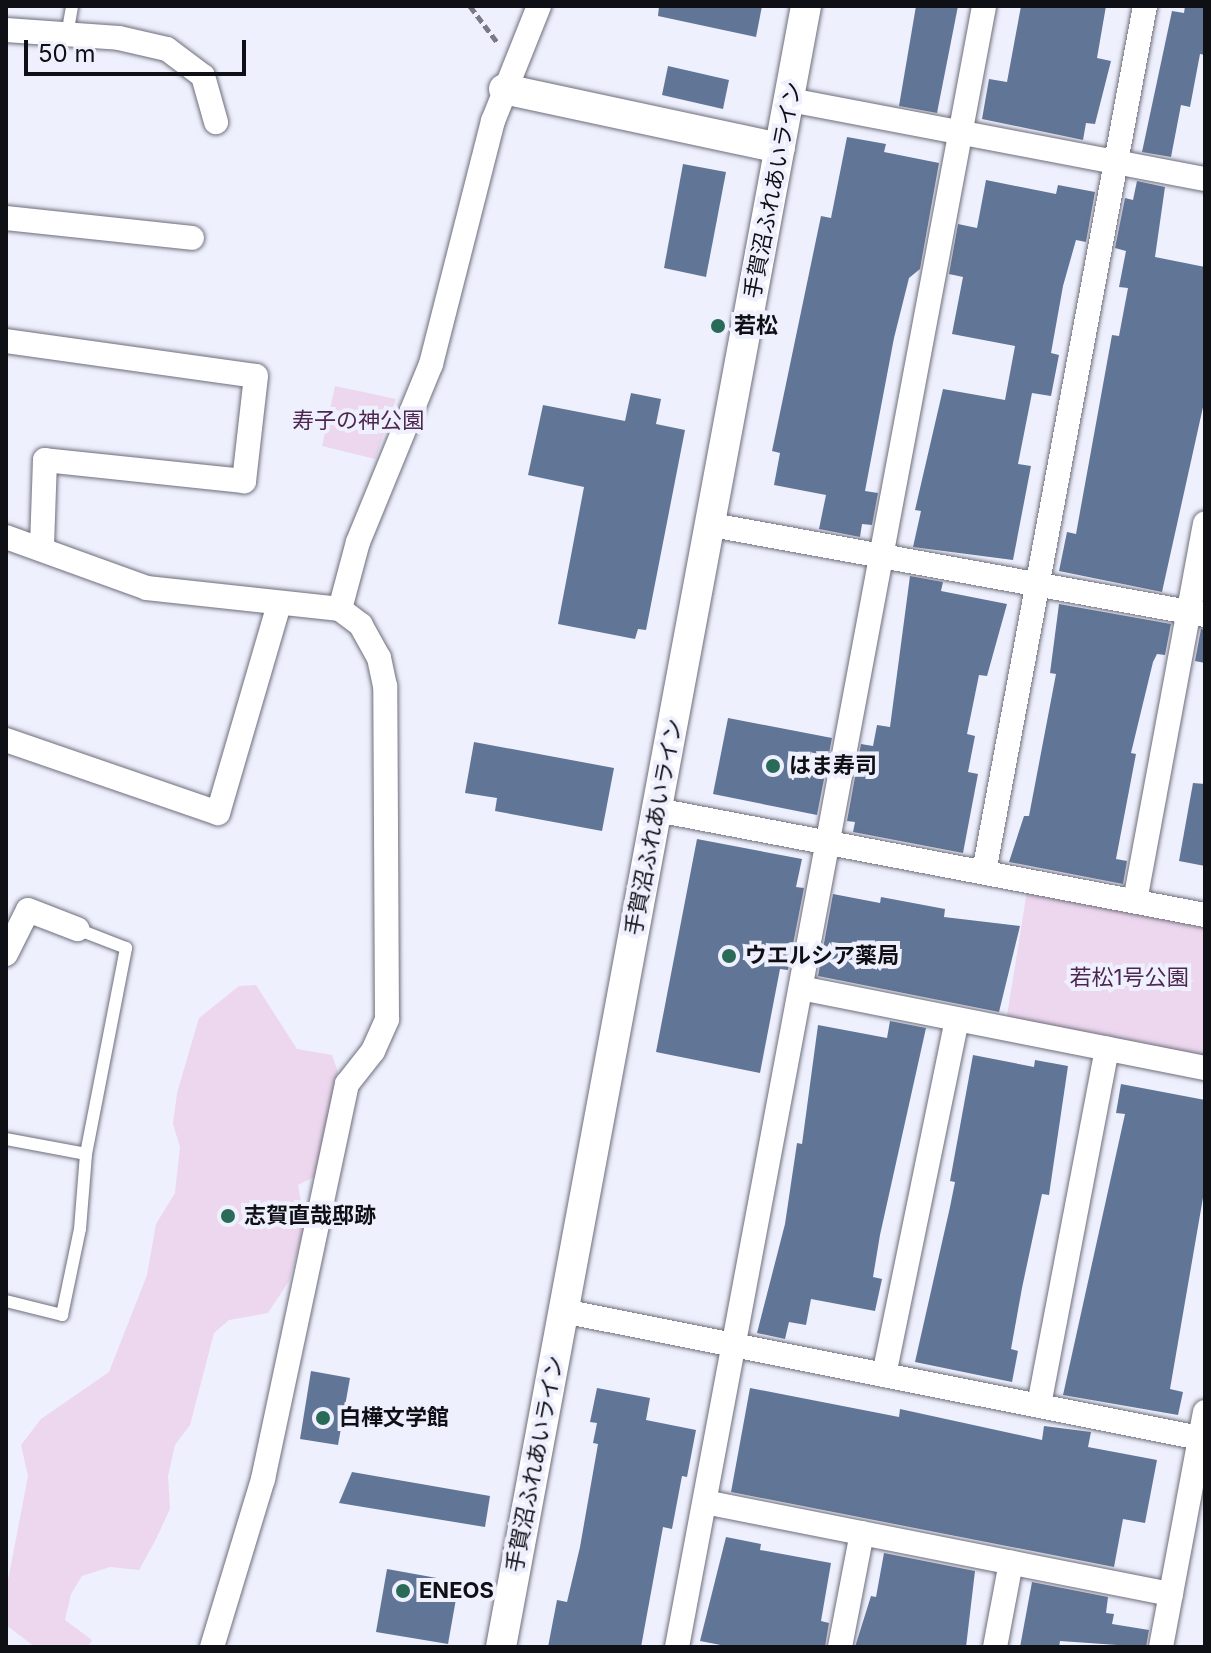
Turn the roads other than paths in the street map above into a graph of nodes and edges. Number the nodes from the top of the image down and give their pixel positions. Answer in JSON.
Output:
{"nodes":[{"id":1,"x":72,"y":6,"type":"edge"},
{"id":2,"x":539,"y":6,"type":"edge"},
{"id":3,"x":806,"y":6,"type":"edge"},
{"id":4,"x":984,"y":6,"type":"edge"},
{"id":5,"x":1145,"y":6,"type":"edge"},
{"id":6,"x":6,"y":30,"type":"edge"},
{"id":7,"x":67,"y":35,"type":"junction"},
{"id":8,"x":504,"y":89,"type":"junction"},
{"id":9,"x":790,"y":100,"type":"junction"},
{"id":10,"x":216,"y":122,"type":"dead end"},
{"id":11,"x":960,"y":134,"type":"junction"},
{"id":12,"x":780,"y":148,"type":"junction"},
{"id":13,"x":1118,"y":162,"type":"junction"},
{"id":14,"x":1205,"y":179,"type":"edge"},
{"id":15,"x":6,"y":218,"type":"edge"},
{"id":16,"x":192,"y":238,"type":"dead end"},
{"id":17,"x":6,"y":341,"type":"edge"},
{"id":18,"x":1205,"y":523,"type":"edge"},
{"id":19,"x":712,"y":525,"type":"junction"},
{"id":20,"x":6,"y":537,"type":"edge"},
{"id":21,"x":42,"y":548,"type":"junction"},
{"id":22,"x":880,"y":555,"type":"junction"},
{"id":23,"x":1038,"y":584,"type":"junction"},
{"id":24,"x":279,"y":605,"type":"junction"},
{"id":25,"x":340,"y":609,"type":"junction"},
{"id":26,"x":1197,"y":614,"type":"edge"},
{"id":27,"x":6,"y":740,"type":"edge"},
{"id":28,"x":657,"y":810,"type":"junction"},
{"id":29,"x":828,"y":842,"type":"junction"},
{"id":30,"x":984,"y":872,"type":"junction"},
{"id":31,"x":1135,"y":901,"type":"junction"},
{"id":32,"x":1205,"y":915,"type":"edge"},
{"id":33,"x":77,"y":929,"type":"joint"},
{"id":34,"x":6,"y":954,"type":"edge"},
{"id":35,"x":801,"y":988,"type":"junction"},
{"id":36,"x":957,"y":1019,"type":"junction"},
{"id":37,"x":1107,"y":1048,"type":"junction"},
{"id":38,"x":1205,"y":1068,"type":"edge"},
{"id":39,"x":6,"y":1139,"type":"edge"},
{"id":40,"x":86,"y":1154,"type":"junction"},
{"id":41,"x":6,"y":1301,"type":"edge"},
{"id":42,"x":563,"y":1311,"type":"junction"},
{"id":43,"x":734,"y":1345,"type":"junction"},
{"id":44,"x":884,"y":1375,"type":"junction"},
{"id":45,"x":1039,"y":1405,"type":"junction"},
{"id":46,"x":1205,"y":1412,"type":"edge"},
{"id":47,"x":1202,"y":1438,"type":"edge"},
{"id":48,"x":705,"y":1502,"type":"junction"},
{"id":49,"x":862,"y":1533,"type":"junction"},
{"id":50,"x":1011,"y":1562,"type":"junction"},
{"id":51,"x":1171,"y":1594,"type":"junction"},
{"id":52,"x":212,"y":1647,"type":"edge"},
{"id":53,"x":501,"y":1647,"type":"edge"},
{"id":54,"x":677,"y":1647,"type":"edge"},
{"id":55,"x":840,"y":1647,"type":"edge"},
{"id":56,"x":995,"y":1647,"type":"edge"},
{"id":57,"x":1161,"y":1647,"type":"edge"}],
"edges":[{"from":1,"to":7,"type":"lane"},
{"from":2,"to":8,"type":"street"},
{"from":3,"to":9,"type":"street","name":"手賀沼ふれあいライン"},
{"from":4,"to":11,"type":"street"},
{"from":5,"to":13,"type":"street"},
{"from":6,"to":7,"type":"street"},
{"from":7,"to":10,"type":"street"},
{"from":8,"to":12,"type":"street"},
{"from":8,"to":25,"type":"street"},
{"from":9,"to":11,"type":"street"},
{"from":9,"to":12,"type":"street","name":"手賀沼ふれあいライン"},
{"from":11,"to":13,"type":"street"},
{"from":11,"to":22,"type":"street"},
{"from":12,"to":19,"type":"street","name":"手賀沼ふれあいライン"},
{"from":13,"to":14,"type":"street"},
{"from":13,"to":23,"type":"street"},
{"from":15,"to":16,"type":"street"},
{"from":17,"to":21,"type":"street"},
{"from":18,"to":26,"type":"street"},
{"from":19,"to":22,"type":"street"},
{"from":19,"to":28,"type":"street","name":"手賀沼ふれあいライン"},
{"from":20,"to":21,"type":"street"},
{"from":21,"to":24,"type":"street"},
{"from":22,"to":23,"type":"street"},
{"from":22,"to":29,"type":"street"},
{"from":23,"to":26,"type":"street"},
{"from":23,"to":30,"type":"street"},
{"from":24,"to":25,"type":"street"},
{"from":24,"to":27,"type":"street"},
{"from":25,"to":52,"type":"street"},
{"from":26,"to":31,"type":"street"},
{"from":28,"to":29,"type":"street"},
{"from":28,"to":42,"type":"street","name":"手賀沼ふれあいライン"},
{"from":29,"to":30,"type":"street"},
{"from":29,"to":35,"type":"street"},
{"from":30,"to":31,"type":"street"},
{"from":31,"to":32,"type":"street"},
{"from":33,"to":34,"type":"street"},
{"from":33,"to":40,"type":"lane"},
{"from":35,"to":36,"type":"street"},
{"from":35,"to":43,"type":"street"},
{"from":36,"to":37,"type":"street"},
{"from":36,"to":44,"type":"street"},
{"from":37,"to":38,"type":"street"},
{"from":37,"to":45,"type":"street"},
{"from":39,"to":40,"type":"lane"},
{"from":40,"to":41,"type":"lane"},
{"from":42,"to":43,"type":"street"},
{"from":42,"to":53,"type":"street","name":"手賀沼ふれあいライン"},
{"from":43,"to":44,"type":"street"},
{"from":43,"to":48,"type":"street"},
{"from":44,"to":45,"type":"street"},
{"from":45,"to":47,"type":"street"},
{"from":46,"to":47,"type":"street"},
{"from":47,"to":51,"type":"street"},
{"from":48,"to":49,"type":"street"},
{"from":48,"to":54,"type":"street"},
{"from":49,"to":50,"type":"street"},
{"from":49,"to":55,"type":"street"},
{"from":50,"to":51,"type":"street"},
{"from":50,"to":56,"type":"street"},
{"from":51,"to":57,"type":"street"}]}
